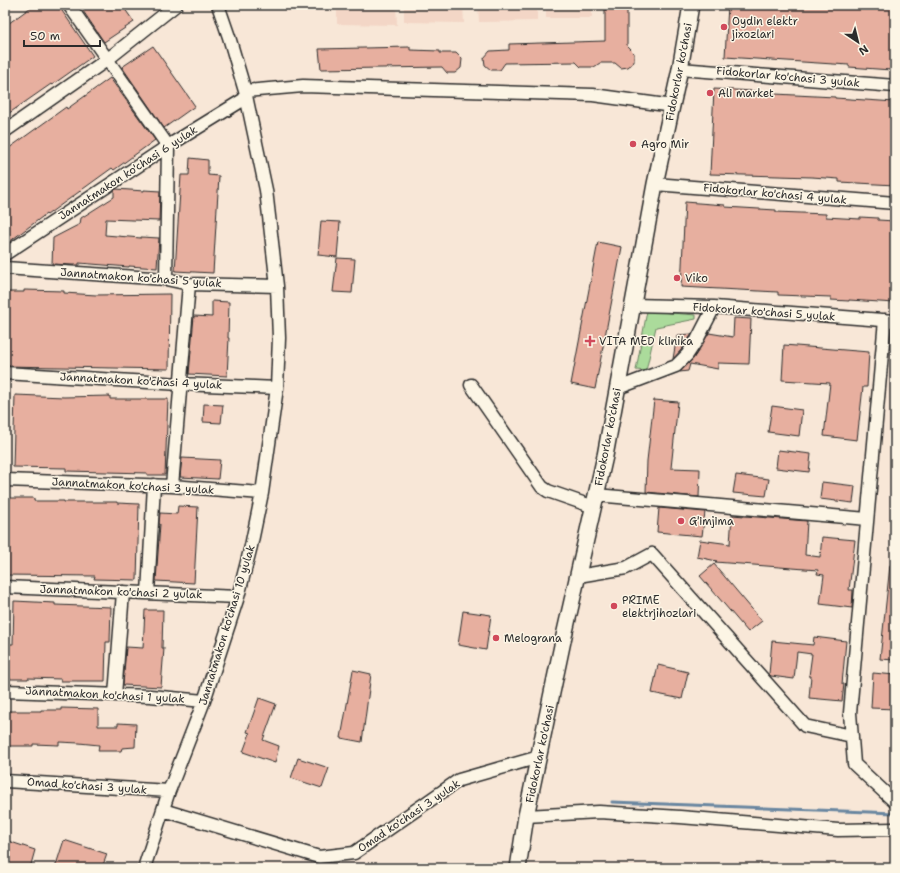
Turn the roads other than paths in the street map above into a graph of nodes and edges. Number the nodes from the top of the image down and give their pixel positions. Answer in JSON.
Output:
{"nodes":[{"id":1,"x":69,"y":5,"type":"edge"},
{"id":2,"x":218,"y":5,"type":"edge"},
{"id":3,"x":692,"y":5,"type":"edge"},
{"id":4,"x":168,"y":7,"type":"edge"},
{"id":5,"x":108,"y":59,"type":"junction"},
{"id":6,"x":680,"y":69,"type":"junction"},
{"id":7,"x":895,"y":86,"type":"edge"},
{"id":8,"x":246,"y":94,"type":"junction"},
{"id":9,"x":673,"y":106,"type":"junction"},
{"id":10,"x":5,"y":131,"type":"edge"},
{"id":11,"x":168,"y":146,"type":"junction"},
{"id":12,"x":655,"y":184,"type":"junction"},
{"id":13,"x":895,"y":203,"type":"edge"},
{"id":14,"x":5,"y":254,"type":"edge"},
{"id":15,"x":5,"y":268,"type":"edge"},
{"id":16,"x":166,"y":279,"type":"junction"},
{"id":17,"x":189,"y":284,"type":"junction"},
{"id":18,"x":277,"y":286,"type":"junction"},
{"id":19,"x":633,"y":305,"type":"junction"},
{"id":20,"x":714,"y":307,"type":"junction"},
{"id":21,"x":890,"y":321,"type":"edge"},
{"id":22,"x":5,"y":373,"type":"edge"},
{"id":23,"x":180,"y":384,"type":"junction"},
{"id":24,"x":471,"y":385,"type":"dead end"},
{"id":25,"x":277,"y":388,"type":"junction"},
{"id":26,"x":618,"y":388,"type":"junction"},
{"id":27,"x":5,"y":480,"type":"edge"},
{"id":28,"x":154,"y":485,"type":"junction"},
{"id":29,"x":172,"y":486,"type":"junction"},
{"id":30,"x":262,"y":493,"type":"junction"},
{"id":31,"x":595,"y":501,"type":"junction"},
{"id":32,"x":867,"y":519,"type":"junction"},
{"id":33,"x":578,"y":576,"type":"junction"},
{"id":34,"x":5,"y":588,"type":"edge"},
{"id":35,"x":123,"y":592,"type":"junction"},
{"id":36,"x":148,"y":593,"type":"junction"},
{"id":37,"x":238,"y":597,"type":"junction"},
{"id":38,"x":5,"y":690,"type":"edge"},
{"id":39,"x":115,"y":695,"type":"junction"},
{"id":40,"x":204,"y":701,"type":"junction"},
{"id":41,"x":852,"y":736,"type":"junction"},
{"id":42,"x":539,"y":757,"type":"junction"},
{"id":43,"x":5,"y":781,"type":"edge"},
{"id":44,"x":169,"y":791,"type":"junction"},
{"id":45,"x":895,"y":802,"type":"edge"},
{"id":46,"x":163,"y":810,"type":"junction"},
{"id":47,"x":526,"y":816,"type":"junction"},
{"id":48,"x":895,"y":829,"type":"edge"},
{"id":49,"x":144,"y":868,"type":"edge"},
{"id":50,"x":518,"y":868,"type":"edge"}],
"edges":[{"from":1,"to":5,"type":"street"},
{"from":2,"to":8,"type":"street","name":"Jannatmakon ko'chasi 10 yulak"},
{"from":3,"to":6,"type":"main road","name":"Fidokorlar ko'chasi"},
{"from":4,"to":5,"type":"street"},
{"from":5,"to":10,"type":"street"},
{"from":5,"to":11,"type":"street"},
{"from":6,"to":7,"type":"street","name":"Fidokorlar ko'chasi 3 yulak"},
{"from":6,"to":9,"type":"main road","name":"Fidokorlar ko'chasi"},
{"from":8,"to":9,"type":"street"},
{"from":8,"to":11,"type":"street","name":"Jannatmakon ko'chasi 6 yulak"},
{"from":8,"to":18,"type":"street","name":"Jannatmakon ko'chasi 10 yulak"},
{"from":9,"to":12,"type":"main road","name":"Fidokorlar ko'chasi"},
{"from":11,"to":14,"type":"street","name":"Jannatmakon ko'chasi 6 yulak"},
{"from":11,"to":16,"type":"street"},
{"from":12,"to":13,"type":"street","name":"Fidokorlar ko'chasi 4 yulak"},
{"from":12,"to":19,"type":"main road","name":"Fidokorlar ko'chasi"},
{"from":15,"to":16,"type":"street","name":"Jannatmakon ko'chasi 5 yulak"},
{"from":16,"to":17,"type":"street","name":"Jannatmakon ko'chasi 5 yulak"},
{"from":17,"to":18,"type":"street","name":"Jannatmakon ko'chasi 5 yulak"},
{"from":17,"to":23,"type":"street"},
{"from":18,"to":25,"type":"street","name":"Jannatmakon ko'chasi 10 yulak"},
{"from":19,"to":20,"type":"street","name":"Fidokorlar ko'chasi 5 yulak"},
{"from":19,"to":26,"type":"main road","name":"Fidokorlar ko'chasi"},
{"from":20,"to":21,"type":"street","name":"Fidokorlar ko'chasi 5 yulak"},
{"from":20,"to":26,"type":"street"},
{"from":21,"to":32,"type":"street"},
{"from":22,"to":23,"type":"street","name":"Jannatmakon ko'chasi 4 yulak"},
{"from":23,"to":25,"type":"street","name":"Jannatmakon ko'chasi 4 yulak"},
{"from":23,"to":29,"type":"street"},
{"from":24,"to":31,"type":"street"},
{"from":25,"to":30,"type":"street","name":"Jannatmakon ko'chasi 10 yulak"},
{"from":26,"to":31,"type":"main road","name":"Fidokorlar ko'chasi"},
{"from":27,"to":28,"type":"street","name":"Jannatmakon ko'chasi 3 yulak"},
{"from":28,"to":29,"type":"street","name":"Jannatmakon ko'chasi 3 yulak"},
{"from":28,"to":36,"type":"street"},
{"from":29,"to":30,"type":"street","name":"Jannatmakon ko'chasi 3 yulak"},
{"from":30,"to":37,"type":"street","name":"Jannatmakon ko'chasi 10 yulak"},
{"from":31,"to":32,"type":"street"},
{"from":31,"to":33,"type":"main road","name":"Fidokorlar ko'chasi"},
{"from":32,"to":41,"type":"street"},
{"from":33,"to":41,"type":"street"},
{"from":33,"to":42,"type":"main road","name":"Fidokorlar ko'chasi"},
{"from":34,"to":35,"type":"street","name":"Jannatmakon ko'chasi 2 yulak"},
{"from":35,"to":36,"type":"street","name":"Jannatmakon ko'chasi 2 yulak"},
{"from":35,"to":39,"type":"street"},
{"from":36,"to":37,"type":"street","name":"Jannatmakon ko'chasi 2 yulak"},
{"from":37,"to":40,"type":"street","name":"Jannatmakon ko'chasi 10 yulak"},
{"from":38,"to":39,"type":"street","name":"Jannatmakon ko'chasi 1 yulak"},
{"from":39,"to":40,"type":"street","name":"Jannatmakon ko'chasi 1 yulak"},
{"from":40,"to":44,"type":"street","name":"Jannatmakon ko'chasi 10 yulak"},
{"from":41,"to":45,"type":"street"},
{"from":42,"to":46,"type":"street","name":"Omad ko'chasi 3 yulak"},
{"from":42,"to":47,"type":"main road","name":"Fidokorlar ko'chasi"},
{"from":43,"to":44,"type":"street","name":"Omad ko'chasi 3 yulak"},
{"from":44,"to":46,"type":"street","name":"Jannatmakon ko'chasi 10 yulak"},
{"from":46,"to":49,"type":"street","name":"Jannatmakon ko'chasi 10 yulak"},
{"from":47,"to":48,"type":"street"},
{"from":47,"to":50,"type":"main road","name":"Fidokorlar ko'chasi"}]}
